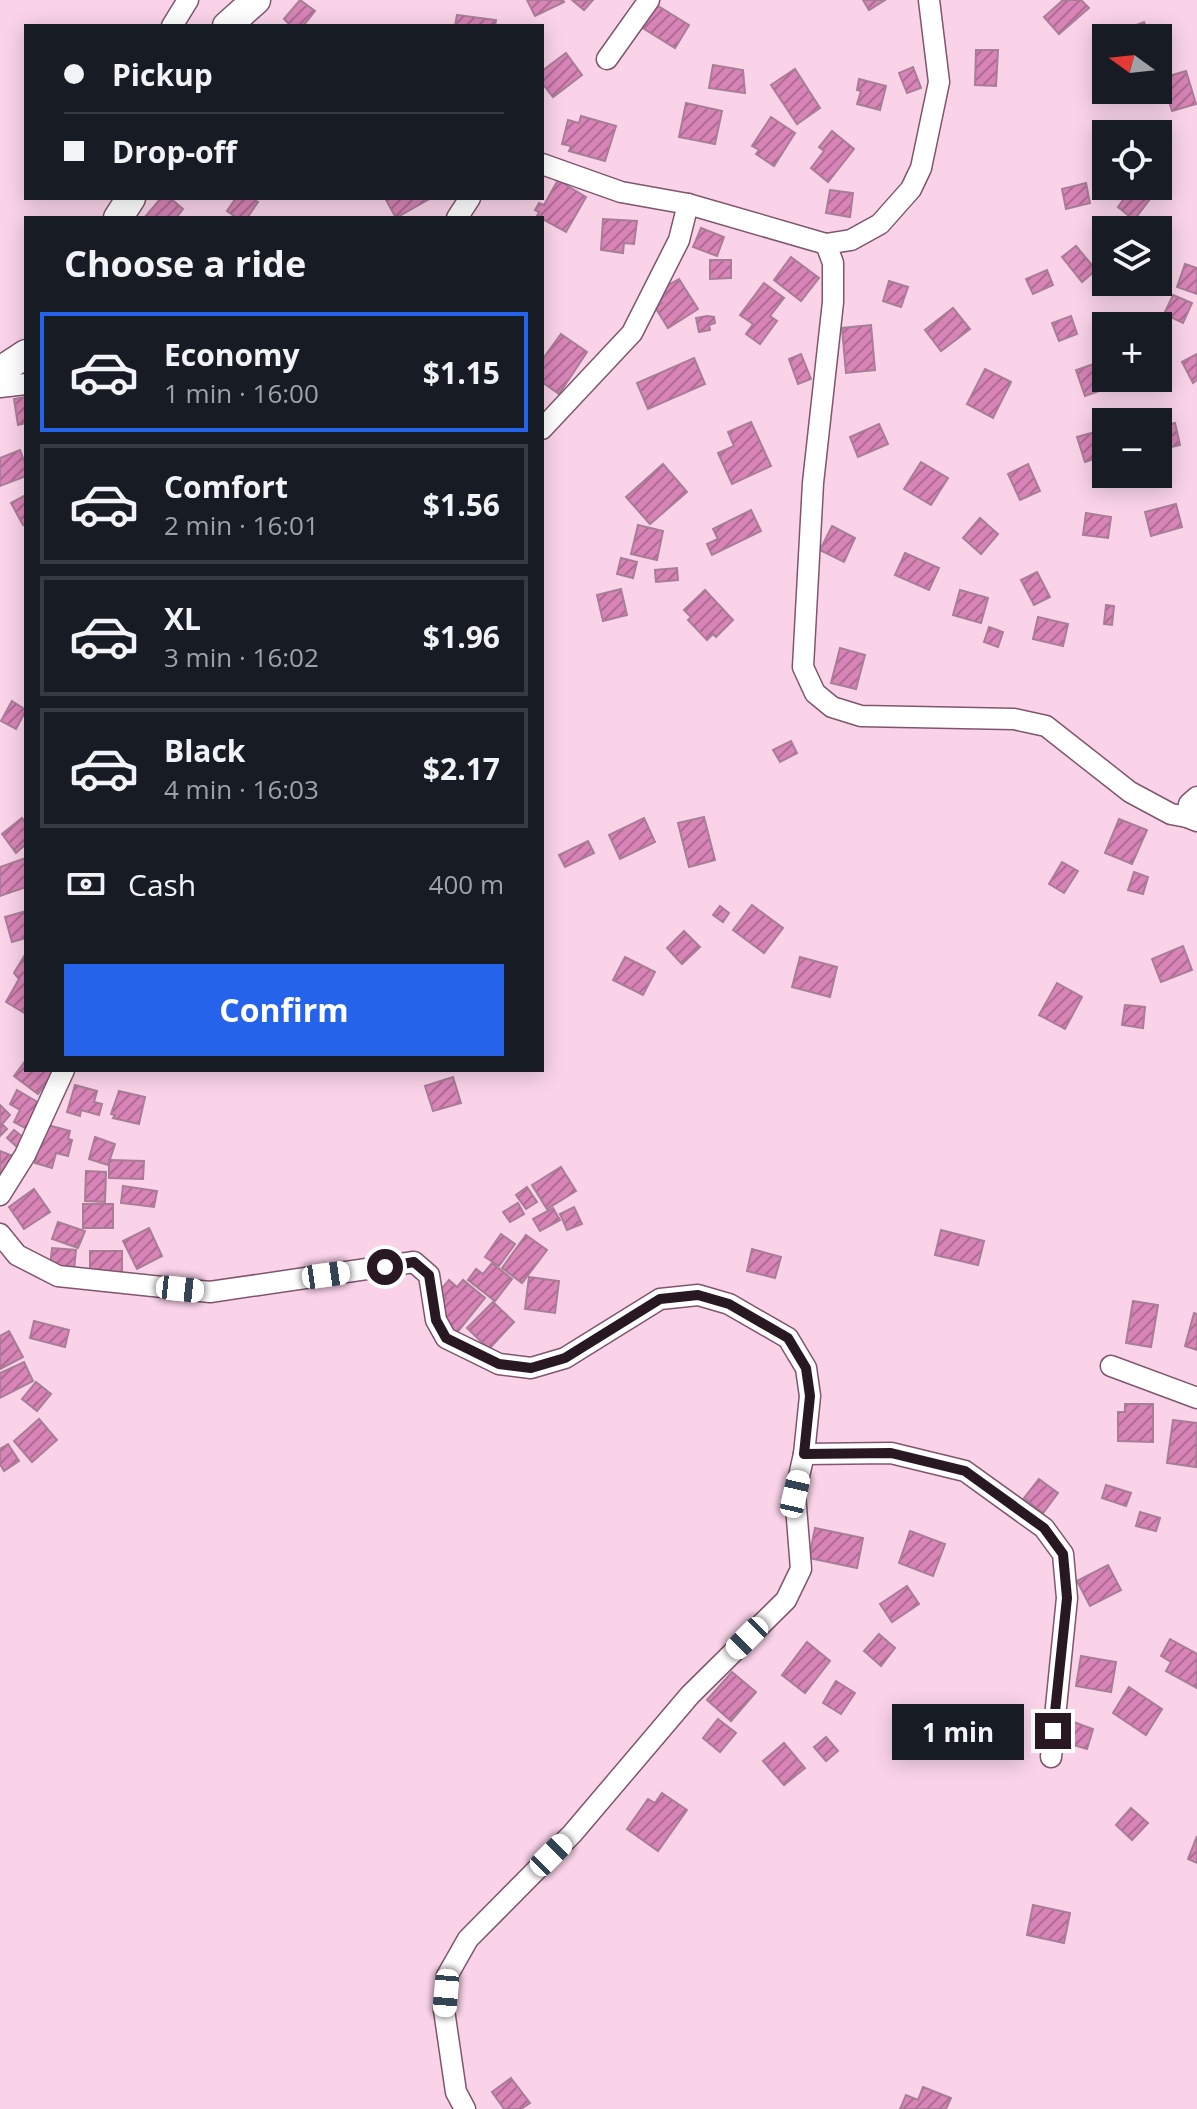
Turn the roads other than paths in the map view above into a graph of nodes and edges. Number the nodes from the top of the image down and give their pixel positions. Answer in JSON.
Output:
{"nodes":[{"id":1,"x":188,"y":0,"type":"edge"},
{"id":2,"x":256,"y":0,"type":"edge"},
{"id":3,"x":649,"y":0,"type":"edge"},
{"id":4,"x":929,"y":0,"type":"edge"},
{"id":5,"x":173,"y":24,"type":"edge"},
{"id":6,"x":229,"y":24,"type":"edge"},
{"id":7,"x":607,"y":59,"type":"dead end"},
{"id":8,"x":544,"y":165,"type":"edge"},
{"id":9,"x":688,"y":204,"type":"junction"},
{"id":10,"x":826,"y":244,"type":"junction"},
{"id":11,"x":24,"y":355,"type":"edge"},
{"id":12,"x":0,"y":371,"type":"edge"},
{"id":13,"x":24,"y":384,"type":"edge"},
{"id":14,"x":0,"y":387,"type":"edge"},
{"id":15,"x":544,"y":427,"type":"edge"},
{"id":16,"x":1197,"y":797,"type":"edge"},
{"id":17,"x":1192,"y":819,"type":"edge"},
{"id":18,"x":63,"y":1072,"type":"edge"},
{"id":19,"x":0,"y":1195,"type":"edge"},
{"id":20,"x":0,"y":1234,"type":"edge"},
{"id":21,"x":1111,"y":1366,"type":"dead end"},
{"id":22,"x":1197,"y":1398,"type":"edge"},
{"id":23,"x":804,"y":1454,"type":"junction"},
{"id":24,"x":1051,"y":1757,"type":"dead end"},
{"id":25,"x":465,"y":2109,"type":"edge"}],
"edges":[{"from":1,"to":5,"type":"street"},
{"from":2,"to":6,"type":"street"},
{"from":3,"to":7,"type":"street"},
{"from":4,"to":10,"type":"street"},
{"from":8,"to":9,"type":"street"},
{"from":9,"to":10,"type":"street"},
{"from":9,"to":15,"type":"street"},
{"from":10,"to":17,"type":"street"},
{"from":11,"to":12,"type":"street"},
{"from":13,"to":14,"type":"street"},
{"from":16,"to":17,"type":"street"},
{"from":18,"to":19,"type":"street"},
{"from":20,"to":23,"type":"street"},
{"from":21,"to":22,"type":"street"},
{"from":23,"to":24,"type":"street"},
{"from":23,"to":25,"type":"street"}]}
